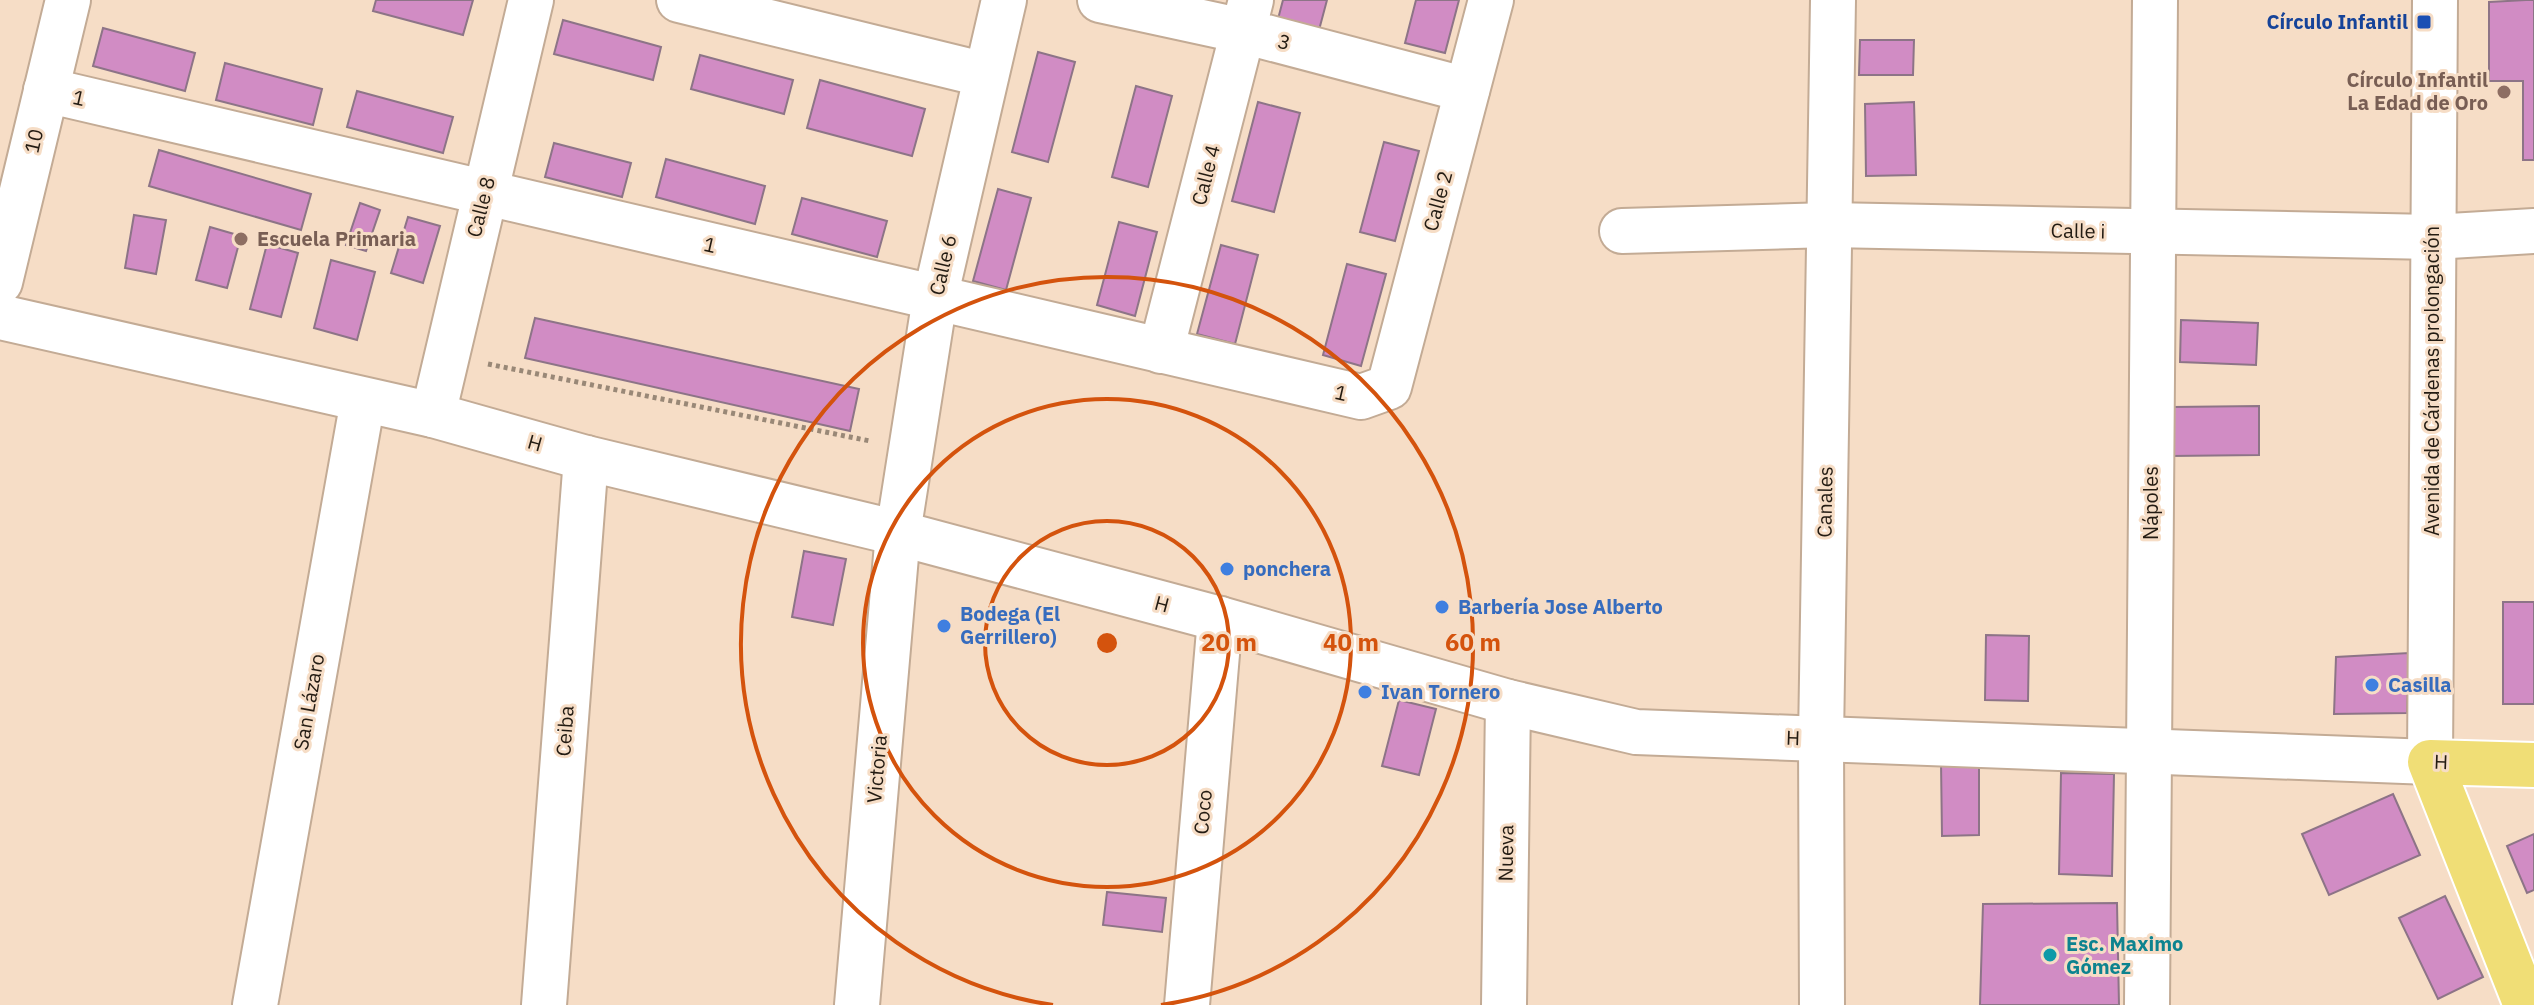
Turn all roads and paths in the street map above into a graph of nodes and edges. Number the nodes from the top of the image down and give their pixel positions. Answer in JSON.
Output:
{"nodes":[{"id":1,"x":68,"y":0,"type":"edge"},
{"id":2,"x":531,"y":0,"type":"edge"},
{"id":3,"x":679,"y":0,"type":"edge"},
{"id":4,"x":1004,"y":0,"type":"edge"},
{"id":5,"x":1100,"y":0,"type":"edge"},
{"id":6,"x":1491,"y":0,"type":"edge"},
{"id":7,"x":1833,"y":0,"type":"edge"},
{"id":8,"x":2155,"y":0,"type":"edge"},
{"id":9,"x":2435,"y":0,"type":"edge"},
{"id":10,"x":1247,"y":16,"type":"edge"},
{"id":11,"x":986,"y":75,"type":"junction"},
{"id":12,"x":46,"y":90,"type":"junction"},
{"id":13,"x":1467,"y":90,"type":"junction"},
{"id":14,"x":485,"y":192,"type":"junction"},
{"id":15,"x":1829,"y":225,"type":"junction"},
{"id":16,"x":1622,"y":231,"type":"dead end"},
{"id":17,"x":2534,"y":231,"type":"edge"},
{"id":18,"x":2152,"y":232,"type":"junction"},
{"id":19,"x":2433,"y":237,"type":"junction"},
{"id":20,"x":0,"y":282,"type":"edge"},
{"id":21,"x":935,"y":298,"type":"junction"},
{"id":22,"x":0,"y":317,"type":"edge"},
{"id":23,"x":1161,"y":351,"type":"junction"},
{"id":24,"x":445,"y":356,"type":"junction"},
{"id":25,"x":1374,"y":394,"type":"joint"},
{"id":26,"x":363,"y":400,"type":"junction"},
{"id":27,"x":433,"y":415,"type":"junction"},
{"id":28,"x":910,"y":449,"type":"junction"},
{"id":29,"x":586,"y":458,"type":"junction"},
{"id":30,"x":898,"y":533,"type":"junction"},
{"id":31,"x":1220,"y":619,"type":"junction"},
{"id":32,"x":1508,"y":702,"type":"junction"},
{"id":33,"x":1821,"y":739,"type":"junction"},
{"id":34,"x":2151,"y":751,"type":"junction"},
{"id":35,"x":2430,"y":762,"type":"junction"},
{"id":36,"x":2534,"y":765,"type":"edge"},
{"id":37,"x":255,"y":1005,"type":"edge"},
{"id":38,"x":544,"y":1005,"type":"edge"},
{"id":39,"x":857,"y":1005,"type":"edge"},
{"id":40,"x":1187,"y":1005,"type":"edge"},
{"id":41,"x":1504,"y":1005,"type":"edge"},
{"id":42,"x":1822,"y":1005,"type":"edge"},
{"id":43,"x":2147,"y":1005,"type":"edge"},
{"id":44,"x":2526,"y":1005,"type":"edge"}],
"edges":[{"from":1,"to":12,"type":"street","name":"10"},
{"from":2,"to":14,"type":"street","name":"Calle 8"},
{"from":3,"to":11,"type":"street"},
{"from":4,"to":11,"type":"street","name":"Calle 6"},
{"from":5,"to":10,"type":"street","name":"3"},
{"from":6,"to":13,"type":"street","name":"Calle 2"},
{"from":7,"to":15,"type":"street","name":"Canales"},
{"from":8,"to":18,"type":"street","name":"Nápoles"},
{"from":9,"to":19,"type":"street","name":"Avenida de Cárdenas prolongación"},
{"from":10,"to":13,"type":"street","name":"3"},
{"from":10,"to":23,"type":"street","name":"Calle 4"},
{"from":11,"to":21,"type":"street","name":"Calle 6"},
{"from":12,"to":14,"type":"street","name":"1"},
{"from":12,"to":20,"type":"street","name":"10"},
{"from":13,"to":25,"type":"street","name":"Calle 2"},
{"from":14,"to":21,"type":"street","name":"1"},
{"from":14,"to":24,"type":"street","name":"Calle 8"},
{"from":15,"to":16,"type":"street","name":"Calle i"},
{"from":15,"to":18,"type":"street","name":"Calle i"},
{"from":15,"to":33,"type":"street","name":"Canales"},
{"from":17,"to":19,"type":"street","name":"Calle i"},
{"from":18,"to":19,"type":"street","name":"Calle i"},
{"from":18,"to":34,"type":"street","name":"Nápoles"},
{"from":19,"to":35,"type":"street","name":"Avenida de Cárdenas prolongación"},
{"from":21,"to":23,"type":"street","name":"1"},
{"from":21,"to":28,"type":"street","name":"Calle 6"},
{"from":22,"to":26,"type":"street","name":"H"},
{"from":23,"to":25,"type":"street","name":"1"},
{"from":24,"to":27,"type":"street","name":"Calle 8"},
{"from":24,"to":28,"type":"path"},
{"from":26,"to":27,"type":"street","name":"H"},
{"from":26,"to":37,"type":"street","name":"San Lázaro"},
{"from":27,"to":29,"type":"street","name":"H"},
{"from":28,"to":30,"type":"street","name":"Calle 6"},
{"from":29,"to":30,"type":"street","name":"H"},
{"from":29,"to":38,"type":"street","name":"Ceiba"},
{"from":30,"to":31,"type":"street","name":"H"},
{"from":30,"to":39,"type":"street","name":"Victoria"},
{"from":31,"to":32,"type":"street","name":"H"},
{"from":31,"to":40,"type":"street","name":"Coco"},
{"from":32,"to":33,"type":"street","name":"H"},
{"from":32,"to":41,"type":"street","name":"Nueva"},
{"from":33,"to":34,"type":"street","name":"H"},
{"from":33,"to":42,"type":"street","name":"Canales"},
{"from":34,"to":35,"type":"street","name":"H"},
{"from":34,"to":43,"type":"street","name":"Nápoles"},
{"from":35,"to":36,"type":"main road","name":"H"},
{"from":35,"to":44,"type":"main road"}]}
